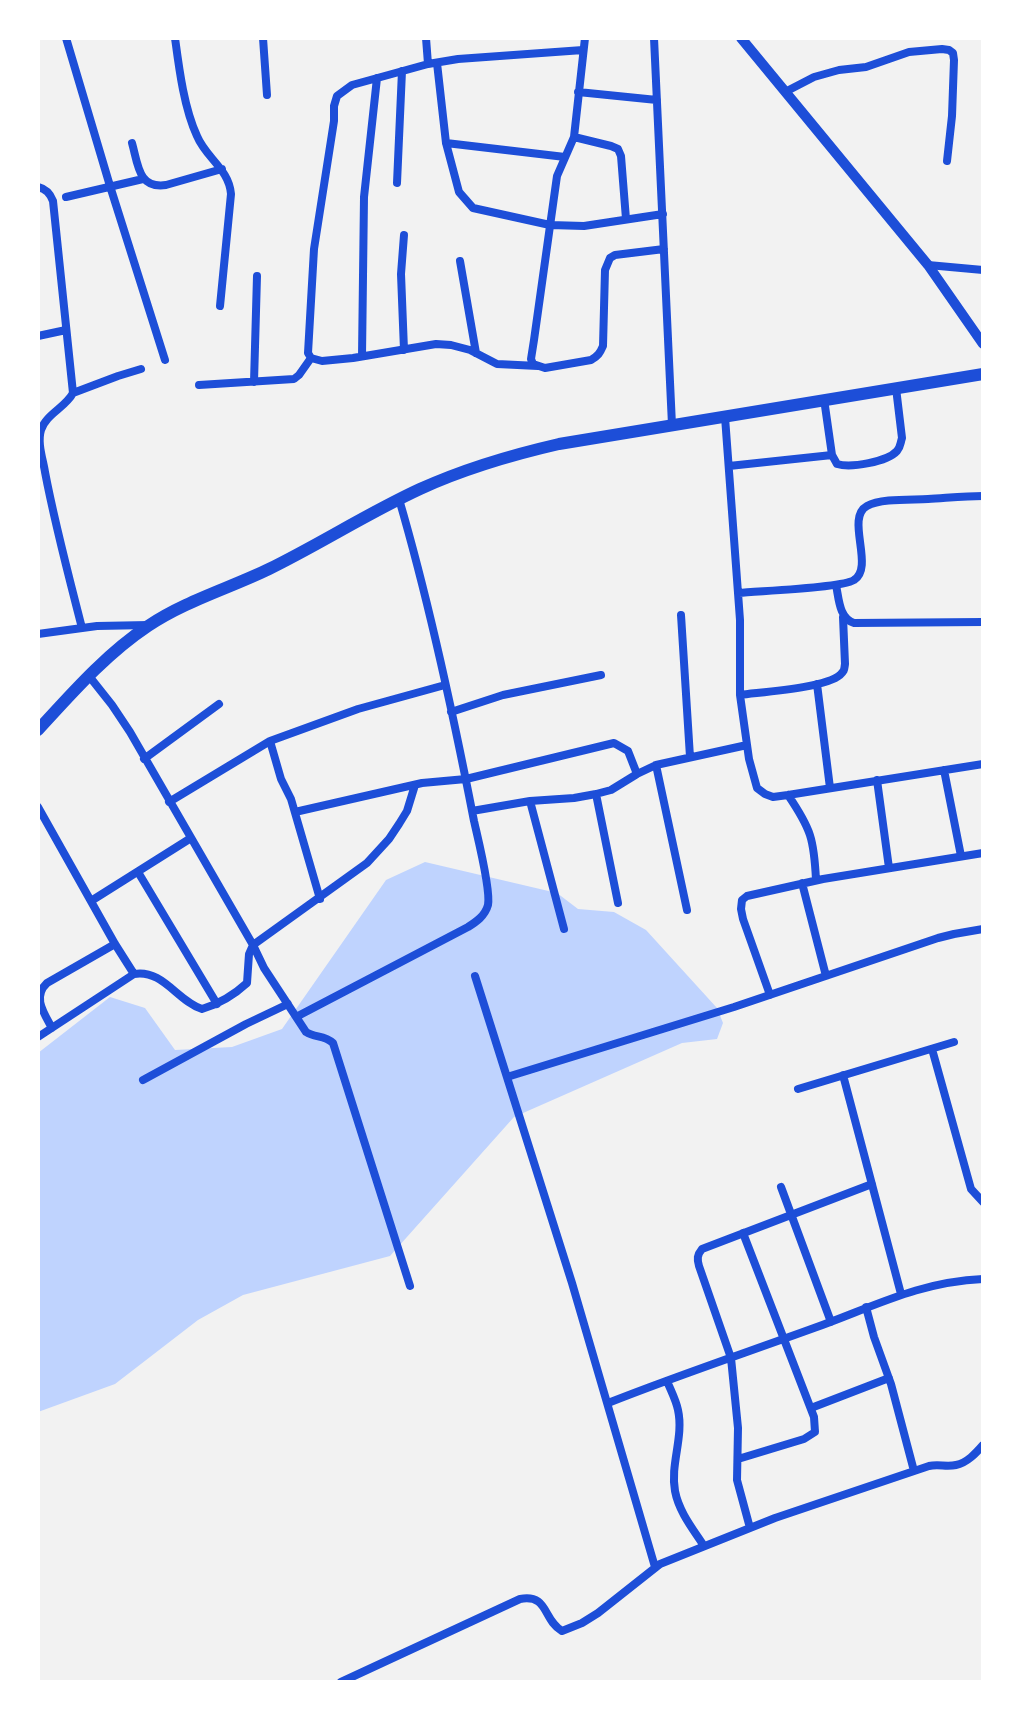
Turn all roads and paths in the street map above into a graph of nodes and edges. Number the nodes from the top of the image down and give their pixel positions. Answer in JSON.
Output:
{"nodes":[{"id":1,"x":66,"y":38,"type":"edge"},
{"id":2,"x":175,"y":38,"type":"edge"},
{"id":3,"x":263,"y":38,"type":"edge"},
{"id":4,"x":426,"y":38,"type":"edge"},
{"id":5,"x":585,"y":38,"type":"edge"},
{"id":6,"x":654,"y":38,"type":"edge"},
{"id":7,"x":741,"y":38,"type":"edge"},
{"id":8,"x":583,"y":50,"type":"junction"},
{"id":9,"x":433,"y":64,"type":"junction"},
{"id":10,"x":402,"y":71,"type":"junction"},
{"id":11,"x":377,"y":78,"type":"junction"},
{"id":12,"x":578,"y":92,"type":"junction"},
{"id":13,"x":785,"y":92,"type":"junction"},
{"id":14,"x":267,"y":95,"type":"dead end"},
{"id":15,"x":657,"y":100,"type":"junction"},
{"id":16,"x":574,"y":137,"type":"junction"},
{"id":17,"x":132,"y":143,"type":"dead end"},
{"id":18,"x":446,"y":143,"type":"junction"},
{"id":19,"x":565,"y":157,"type":"junction"},
{"id":20,"x":947,"y":161,"type":"dead end"},
{"id":21,"x":222,"y":169,"type":"junction"},
{"id":22,"x":143,"y":179,"type":"junction"},
{"id":23,"x":397,"y":183,"type":"dead end"},
{"id":24,"x":110,"y":186,"type":"junction"},
{"id":25,"x":38,"y":187,"type":"edge"},
{"id":26,"x":66,"y":197,"type":"dead end"},
{"id":27,"x":663,"y":214,"type":"junction"},
{"id":28,"x":626,"y":219,"type":"junction"},
{"id":29,"x":550,"y":225,"type":"junction"},
{"id":30,"x":404,"y":235,"type":"dead end"},
{"id":31,"x":664,"y":249,"type":"junction"},
{"id":32,"x":460,"y":261,"type":"dead end"},
{"id":33,"x":928,"y":265,"type":"junction"},
{"id":34,"x":983,"y":270,"type":"edge"},
{"id":35,"x":257,"y":276,"type":"dead end"},
{"id":36,"x":220,"y":306,"type":"dead end"},
{"id":37,"x":66,"y":330,"type":"junction"},
{"id":38,"x":38,"y":336,"type":"edge"},
{"id":39,"x":983,"y":344,"type":"edge"},
{"id":40,"x":404,"y":350,"type":"junction"},
{"id":41,"x":476,"y":353,"type":"junction"},
{"id":42,"x":362,"y":356,"type":"junction"},
{"id":43,"x":311,"y":358,"type":"junction"},
{"id":44,"x":165,"y":360,"type":"dead end"},
{"id":45,"x":538,"y":366,"type":"junction"},
{"id":46,"x":141,"y":369,"type":"dead end"},
{"id":47,"x":983,"y":374,"type":"edge"},
{"id":48,"x":254,"y":382,"type":"junction"},
{"id":49,"x":199,"y":385,"type":"dead end"},
{"id":50,"x":896,"y":388,"type":"junction"},
{"id":51,"x":73,"y":393,"type":"junction"},
{"id":52,"x":824,"y":399,"type":"junction"},
{"id":53,"x":725,"y":417,"type":"junction"},
{"id":54,"x":672,"y":425,"type":"junction"},
{"id":55,"x":832,"y":455,"type":"junction"},
{"id":56,"x":729,"y":466,"type":"junction"},
{"id":57,"x":983,"y":496,"type":"edge"},
{"id":58,"x":399,"y":499,"type":"junction"},
{"id":59,"x":836,"y":585,"type":"junction"},
{"id":60,"x":739,"y":593,"type":"junction"},
{"id":61,"x":681,"y":615,"type":"dead end"},
{"id":62,"x":843,"y":616,"type":"junction"},
{"id":63,"x":983,"y":622,"type":"edge"},
{"id":64,"x":150,"y":625,"type":"junction"},
{"id":65,"x":82,"y":628,"type":"junction"},
{"id":66,"x":38,"y":634,"type":"edge"},
{"id":67,"x":601,"y":675,"type":"dead end"},
{"id":68,"x":89,"y":676,"type":"junction"},
{"id":69,"x":817,"y":684,"type":"junction"},
{"id":70,"x":445,"y":685,"type":"junction"},
{"id":71,"x":740,"y":695,"type":"junction"},
{"id":72,"x":219,"y":704,"type":"dead end"},
{"id":73,"x":451,"y":712,"type":"junction"},
{"id":74,"x":38,"y":730,"type":"edge"},
{"id":75,"x":270,"y":741,"type":"junction"},
{"id":76,"x":747,"y":745,"type":"junction"},
{"id":77,"x":690,"y":757,"type":"junction"},
{"id":78,"x":144,"y":759,"type":"junction"},
{"id":79,"x":983,"y":764,"type":"edge"},
{"id":80,"x":656,"y":765,"type":"junction"},
{"id":81,"x":944,"y":770,"type":"junction"},
{"id":82,"x":637,"y":774,"type":"junction"},
{"id":83,"x":466,"y":779,"type":"junction"},
{"id":84,"x":877,"y":780,"type":"junction"},
{"id":85,"x":415,"y":785,"type":"junction"},
{"id":86,"x":830,"y":788,"type":"junction"},
{"id":87,"x":596,"y":794,"type":"junction"},
{"id":88,"x":788,"y":795,"type":"junction"},
{"id":89,"x":530,"y":801,"type":"junction"},
{"id":90,"x":169,"y":802,"type":"junction"},
{"id":91,"x":38,"y":807,"type":"edge"},
{"id":92,"x":472,"y":811,"type":"junction"},
{"id":93,"x":295,"y":812,"type":"junction"},
{"id":94,"x":191,"y":838,"type":"junction"},
{"id":95,"x":983,"y":853,"type":"edge"},
{"id":96,"x":961,"y":856,"type":"junction"},
{"id":97,"x":889,"y":868,"type":"junction"},
{"id":98,"x":138,"y":872,"type":"junction"},
{"id":99,"x":816,"y":880,"type":"junction"},
{"id":100,"x":802,"y":883,"type":"junction"},
{"id":101,"x":320,"y":899,"type":"junction"},
{"id":102,"x":91,"y":901,"type":"junction"},
{"id":103,"x":618,"y":903,"type":"dead end"},
{"id":104,"x":687,"y":910,"type":"dead end"},
{"id":105,"x":564,"y":929,"type":"dead end"},
{"id":106,"x":983,"y":929,"type":"edge"},
{"id":107,"x":115,"y":944,"type":"junction"},
{"id":108,"x":253,"y":945,"type":"junction"},
{"id":109,"x":134,"y":974,"type":"junction"},
{"id":110,"x":475,"y":976,"type":"dead end"},
{"id":111,"x":826,"y":976,"type":"junction"},
{"id":112,"x":770,"y":995,"type":"junction"},
{"id":113,"x":217,"y":1004,"type":"junction"},
{"id":114,"x":288,"y":1004,"type":"junction"},
{"id":115,"x":296,"y":1017,"type":"junction"},
{"id":116,"x":52,"y":1028,"type":"junction"},
{"id":117,"x":38,"y":1037,"type":"edge"},
{"id":118,"x":954,"y":1042,"type":"dead end"},
{"id":119,"x":932,"y":1049,"type":"junction"},
{"id":120,"x":843,"y":1075,"type":"junction"},
{"id":121,"x":507,"y":1077,"type":"junction"},
{"id":122,"x":143,"y":1080,"type":"dead end"},
{"id":123,"x":798,"y":1089,"type":"dead end"},
{"id":124,"x":872,"y":1184,"type":"junction"},
{"id":125,"x":781,"y":1187,"type":"dead end"},
{"id":126,"x":983,"y":1202,"type":"edge"},
{"id":127,"x":791,"y":1214,"type":"junction"},
{"id":128,"x":743,"y":1233,"type":"junction"},
{"id":129,"x":983,"y":1279,"type":"edge"},
{"id":130,"x":410,"y":1286,"type":"dead end"},
{"id":131,"x":901,"y":1294,"type":"junction"},
{"id":132,"x":866,"y":1307,"type":"junction"},
{"id":133,"x":831,"y":1322,"type":"junction"},
{"id":134,"x":784,"y":1339,"type":"junction"},
{"id":135,"x":731,"y":1358,"type":"junction"},
{"id":136,"x":889,"y":1378,"type":"junction"},
{"id":137,"x":667,"y":1381,"type":"junction"},
{"id":138,"x":608,"y":1403,"type":"junction"},
{"id":139,"x":811,"y":1408,"type":"junction"},
{"id":140,"x":983,"y":1445,"type":"edge"},
{"id":141,"x":738,"y":1459,"type":"junction"},
{"id":142,"x":914,"y":1471,"type":"junction"},
{"id":143,"x":750,"y":1528,"type":"junction"},
{"id":144,"x":704,"y":1546,"type":"junction"},
{"id":145,"x":655,"y":1567,"type":"junction"},
{"id":146,"x":341,"y":1682,"type":"edge"}],
"edges":[{"from":1,"to":24,"type":"street"},
{"from":2,"to":21,"type":"street"},
{"from":3,"to":14,"type":"street"},
{"from":4,"to":9,"type":"street"},
{"from":5,"to":8,"type":"street"},
{"from":6,"to":15,"type":"street"},
{"from":7,"to":13,"type":"street"},
{"from":8,"to":9,"type":"street"},
{"from":8,"to":12,"type":"street"},
{"from":9,"to":10,"type":"street"},
{"from":9,"to":18,"type":"street"},
{"from":10,"to":11,"type":"street"},
{"from":10,"to":23,"type":"street"},
{"from":11,"to":42,"type":"street"},
{"from":11,"to":43,"type":"street"},
{"from":12,"to":15,"type":"street"},
{"from":12,"to":16,"type":"street"},
{"from":13,"to":20,"type":"street"},
{"from":13,"to":33,"type":"street"},
{"from":15,"to":27,"type":"street"},
{"from":16,"to":19,"type":"street"},
{"from":16,"to":28,"type":"street"},
{"from":17,"to":22,"type":"street"},
{"from":18,"to":19,"type":"street"},
{"from":18,"to":29,"type":"street"},
{"from":19,"to":29,"type":"street"},
{"from":21,"to":22,"type":"street"},
{"from":21,"to":36,"type":"street"},
{"from":22,"to":24,"type":"street"},
{"from":24,"to":26,"type":"street"},
{"from":24,"to":44,"type":"street"},
{"from":25,"to":37,"type":"street"},
{"from":27,"to":28,"type":"street"},
{"from":27,"to":31,"type":"street"},
{"from":28,"to":29,"type":"street"},
{"from":29,"to":45,"type":"street"},
{"from":30,"to":40,"type":"street"},
{"from":31,"to":45,"type":"street"},
{"from":31,"to":54,"type":"street"},
{"from":32,"to":41,"type":"street"},
{"from":33,"to":34,"type":"street"},
{"from":33,"to":39,"type":"street"},
{"from":35,"to":48,"type":"street"},
{"from":37,"to":38,"type":"street"},
{"from":37,"to":51,"type":"street"},
{"from":40,"to":41,"type":"street"},
{"from":40,"to":42,"type":"street"},
{"from":41,"to":45,"type":"street"},
{"from":42,"to":43,"type":"street"},
{"from":43,"to":48,"type":"street"},
{"from":46,"to":51,"type":"street"},
{"from":47,"to":50,"type":"main road"},
{"from":48,"to":49,"type":"street"},
{"from":50,"to":52,"type":"main road"},
{"from":50,"to":55,"type":"street"},
{"from":51,"to":65,"type":"street"},
{"from":52,"to":53,"type":"main road"},
{"from":52,"to":55,"type":"street"},
{"from":53,"to":54,"type":"main road"},
{"from":53,"to":56,"type":"street"},
{"from":54,"to":58,"type":"main road"},
{"from":55,"to":56,"type":"street"},
{"from":56,"to":60,"type":"street"},
{"from":57,"to":59,"type":"street"},
{"from":58,"to":64,"type":"main road"},
{"from":58,"to":70,"type":"street"},
{"from":59,"to":60,"type":"street"},
{"from":59,"to":62,"type":"street"},
{"from":60,"to":71,"type":"street"},
{"from":61,"to":77,"type":"street"},
{"from":62,"to":63,"type":"street"},
{"from":62,"to":69,"type":"street"},
{"from":64,"to":65,"type":"street"},
{"from":64,"to":68,"type":"main road"},
{"from":65,"to":66,"type":"street"},
{"from":67,"to":73,"type":"street"},
{"from":68,"to":74,"type":"main road"},
{"from":68,"to":78,"type":"street"},
{"from":69,"to":71,"type":"street"},
{"from":69,"to":86,"type":"street"},
{"from":70,"to":73,"type":"street"},
{"from":70,"to":75,"type":"street"},
{"from":71,"to":76,"type":"street"},
{"from":72,"to":78,"type":"street"},
{"from":73,"to":83,"type":"street"},
{"from":75,"to":90,"type":"street"},
{"from":75,"to":93,"type":"street"},
{"from":76,"to":77,"type":"street"},
{"from":76,"to":88,"type":"street"},
{"from":77,"to":80,"type":"street"},
{"from":78,"to":90,"type":"street"},
{"from":79,"to":81,"type":"street"},
{"from":80,"to":82,"type":"street"},
{"from":80,"to":104,"type":"street"},
{"from":81,"to":84,"type":"street"},
{"from":81,"to":96,"type":"street"},
{"from":82,"to":83,"type":"street"},
{"from":82,"to":87,"type":"street"},
{"from":83,"to":85,"type":"street"},
{"from":83,"to":92,"type":"street"},
{"from":84,"to":86,"type":"street"},
{"from":84,"to":97,"type":"street"},
{"from":85,"to":93,"type":"street"},
{"from":85,"to":101,"type":"street"},
{"from":86,"to":88,"type":"street"},
{"from":87,"to":89,"type":"street"},
{"from":87,"to":103,"type":"street"},
{"from":88,"to":99,"type":"street"},
{"from":89,"to":92,"type":"street"},
{"from":89,"to":105,"type":"street"},
{"from":90,"to":94,"type":"street"},
{"from":91,"to":102,"type":"street"},
{"from":92,"to":115,"type":"street"},
{"from":93,"to":101,"type":"street"},
{"from":94,"to":98,"type":"street"},
{"from":94,"to":108,"type":"street"},
{"from":95,"to":96,"type":"street"},
{"from":96,"to":97,"type":"street"},
{"from":97,"to":99,"type":"street"},
{"from":98,"to":102,"type":"street"},
{"from":98,"to":113,"type":"street"},
{"from":99,"to":100,"type":"street"},
{"from":100,"to":111,"type":"street"},
{"from":100,"to":112,"type":"street"},
{"from":101,"to":108,"type":"street"},
{"from":102,"to":107,"type":"street"},
{"from":106,"to":111,"type":"street"},
{"from":107,"to":109,"type":"street"},
{"from":107,"to":116,"type":"street"},
{"from":108,"to":113,"type":"street"},
{"from":108,"to":114,"type":"street"},
{"from":109,"to":113,"type":"street"},
{"from":109,"to":116,"type":"street"},
{"from":110,"to":121,"type":"street"},
{"from":111,"to":112,"type":"street"},
{"from":112,"to":121,"type":"street"},
{"from":114,"to":115,"type":"street"},
{"from":114,"to":122,"type":"street"},
{"from":115,"to":130,"type":"street"},
{"from":116,"to":117,"type":"street"},
{"from":118,"to":119,"type":"street"},
{"from":119,"to":120,"type":"street"},
{"from":119,"to":126,"type":"street"},
{"from":120,"to":123,"type":"street"},
{"from":120,"to":124,"type":"street"},
{"from":121,"to":138,"type":"street"},
{"from":124,"to":127,"type":"street"},
{"from":124,"to":131,"type":"street"},
{"from":125,"to":127,"type":"street"},
{"from":127,"to":128,"type":"street"},
{"from":127,"to":133,"type":"street"},
{"from":128,"to":134,"type":"street"},
{"from":128,"to":135,"type":"street"},
{"from":129,"to":131,"type":"street"},
{"from":131,"to":132,"type":"street"},
{"from":132,"to":133,"type":"street"},
{"from":132,"to":136,"type":"street"},
{"from":133,"to":134,"type":"street"},
{"from":134,"to":135,"type":"street"},
{"from":134,"to":139,"type":"street"},
{"from":135,"to":137,"type":"street"},
{"from":135,"to":141,"type":"street"},
{"from":136,"to":139,"type":"street"},
{"from":136,"to":142,"type":"street"},
{"from":137,"to":138,"type":"street"},
{"from":137,"to":144,"type":"street"},
{"from":138,"to":145,"type":"street"},
{"from":139,"to":141,"type":"street"},
{"from":140,"to":142,"type":"street"},
{"from":141,"to":143,"type":"street"},
{"from":142,"to":143,"type":"street"},
{"from":143,"to":144,"type":"street"},
{"from":144,"to":145,"type":"street"},
{"from":145,"to":146,"type":"street"}]}
